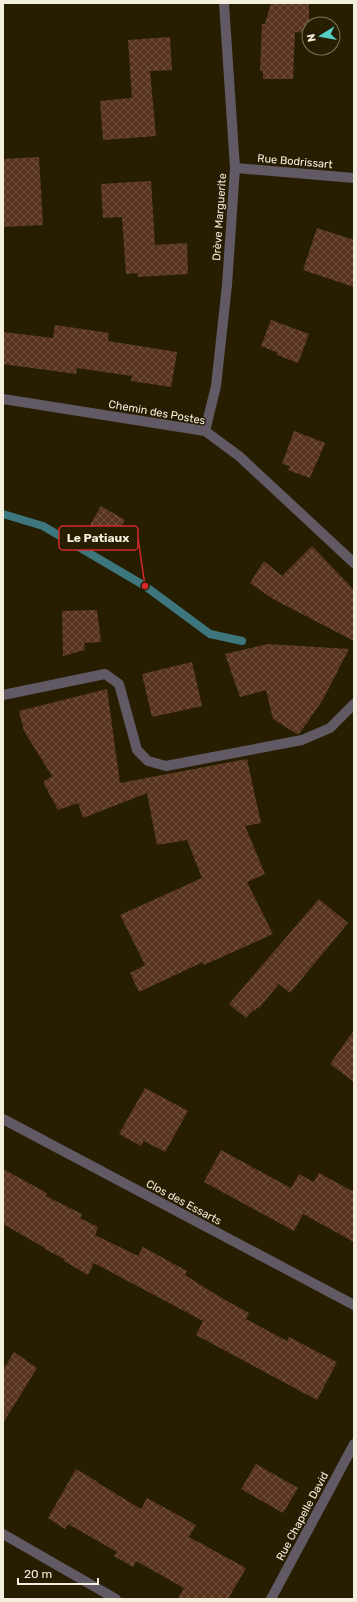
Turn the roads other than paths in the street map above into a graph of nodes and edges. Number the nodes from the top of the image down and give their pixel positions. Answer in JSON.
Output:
{"nodes":[{"id":1,"x":224,"y":3,"type":"edge"},
{"id":2,"x":235,"y":168,"type":"junction"},
{"id":3,"x":354,"y":178,"type":"edge"},
{"id":4,"x":3,"y":399,"type":"edge"},
{"id":5,"x":205,"y":431,"type":"junction"},
{"id":6,"x":354,"y":563,"type":"edge"},
{"id":7,"x":3,"y":695,"type":"edge"},
{"id":8,"x":354,"y":704,"type":"edge"},
{"id":9,"x":3,"y":1119,"type":"edge"},
{"id":10,"x":354,"y":1305,"type":"edge"},
{"id":11,"x":354,"y":1444,"type":"edge"},
{"id":12,"x":3,"y":1534,"type":"edge"},
{"id":13,"x":116,"y":1599,"type":"edge"},
{"id":14,"x":271,"y":1599,"type":"edge"}],
"edges":[{"from":1,"to":2,"type":"street","name":"Drève Marguerite"},
{"from":2,"to":3,"type":"street","name":"Rue Bodrissart"},
{"from":2,"to":5,"type":"street","name":"Drève Marguerite"},
{"from":4,"to":5,"type":"street","name":"Chemin des Postes"},
{"from":5,"to":6,"type":"street","name":"Chemin des Postes"},
{"from":7,"to":8,"type":"street"},
{"from":9,"to":10,"type":"street","name":"Clos des Essarts"},
{"from":11,"to":14,"type":"street","name":"Rue Chapelle David"},
{"from":12,"to":13,"type":"street"}]}
